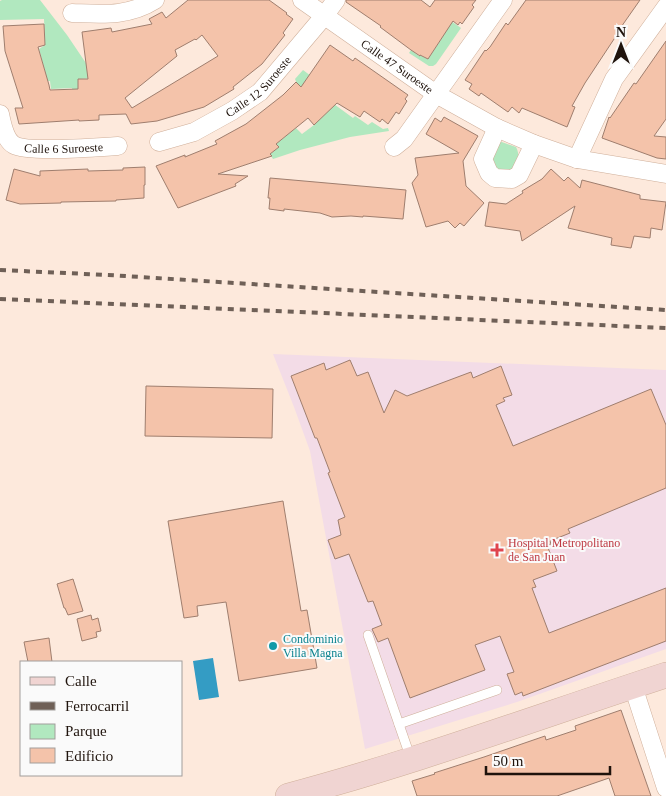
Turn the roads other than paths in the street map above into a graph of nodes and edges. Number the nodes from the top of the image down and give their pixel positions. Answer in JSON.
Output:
{"nodes":[{"id":1,"x":155,"y":0,"type":"edge"},
{"id":2,"x":302,"y":0,"type":"edge"},
{"id":3,"x":336,"y":0,"type":"edge"},
{"id":4,"x":503,"y":0,"type":"edge"},
{"id":5,"x":666,"y":7,"type":"edge"},
{"id":6,"x":72,"y":13,"type":"dead end"},
{"id":7,"x":325,"y":15,"type":"junction"},
{"id":8,"x":436,"y":94,"type":"junction"},
{"id":9,"x":0,"y":114,"type":"edge"},
{"id":10,"x":497,"y":128,"type":"junction"},
{"id":11,"x":158,"y":142,"type":"dead end"},
{"id":12,"x":534,"y":144,"type":"junction"},
{"id":13,"x":118,"y":146,"type":"dead end"},
{"id":14,"x":394,"y":147,"type":"dead end"},
{"id":15,"x":576,"y":159,"type":"junction"},
{"id":16,"x":666,"y":174,"type":"edge"},
{"id":17,"x":368,"y":635,"type":"dead end"},
{"id":18,"x":666,"y":675,"type":"edge"},
{"id":19,"x":633,"y":686,"type":"junction"},
{"id":20,"x":497,"y":690,"type":"dead end"},
{"id":21,"x":399,"y":724,"type":"junction"},
{"id":22,"x":412,"y":759,"type":"junction"},
{"id":23,"x":666,"y":788,"type":"edge"},
{"id":24,"x":288,"y":796,"type":"edge"}],
"edges":[{"from":1,"to":6,"type":"street"},
{"from":2,"to":7,"type":"street","name":"Calle 47 Suroeste"},
{"from":3,"to":7,"type":"street","name":"Calle 12 Suroeste"},
{"from":4,"to":8,"type":"street"},
{"from":5,"to":15,"type":"street"},
{"from":7,"to":8,"type":"street","name":"Calle 47 Suroeste"},
{"from":7,"to":11,"type":"street","name":"Calle 12 Suroeste"},
{"from":8,"to":10,"type":"street","name":"Calle 47 Suroeste"},
{"from":8,"to":14,"type":"street"},
{"from":9,"to":13,"type":"street","name":"Calle 6 Suroeste"},
{"from":10,"to":12,"type":"street","name":"Calle 47 Suroeste"},
{"from":10,"to":12,"type":"street"},
{"from":12,"to":15,"type":"street","name":"Calle 47 Suroeste"},
{"from":15,"to":16,"type":"street","name":"Calle 47 Suroeste"},
{"from":17,"to":21,"type":"lane"},
{"from":18,"to":19,"type":"main road"},
{"from":19,"to":22,"type":"main road"},
{"from":19,"to":23,"type":"street"},
{"from":20,"to":21,"type":"lane"},
{"from":21,"to":22,"type":"lane"},
{"from":22,"to":24,"type":"main road"}]}
